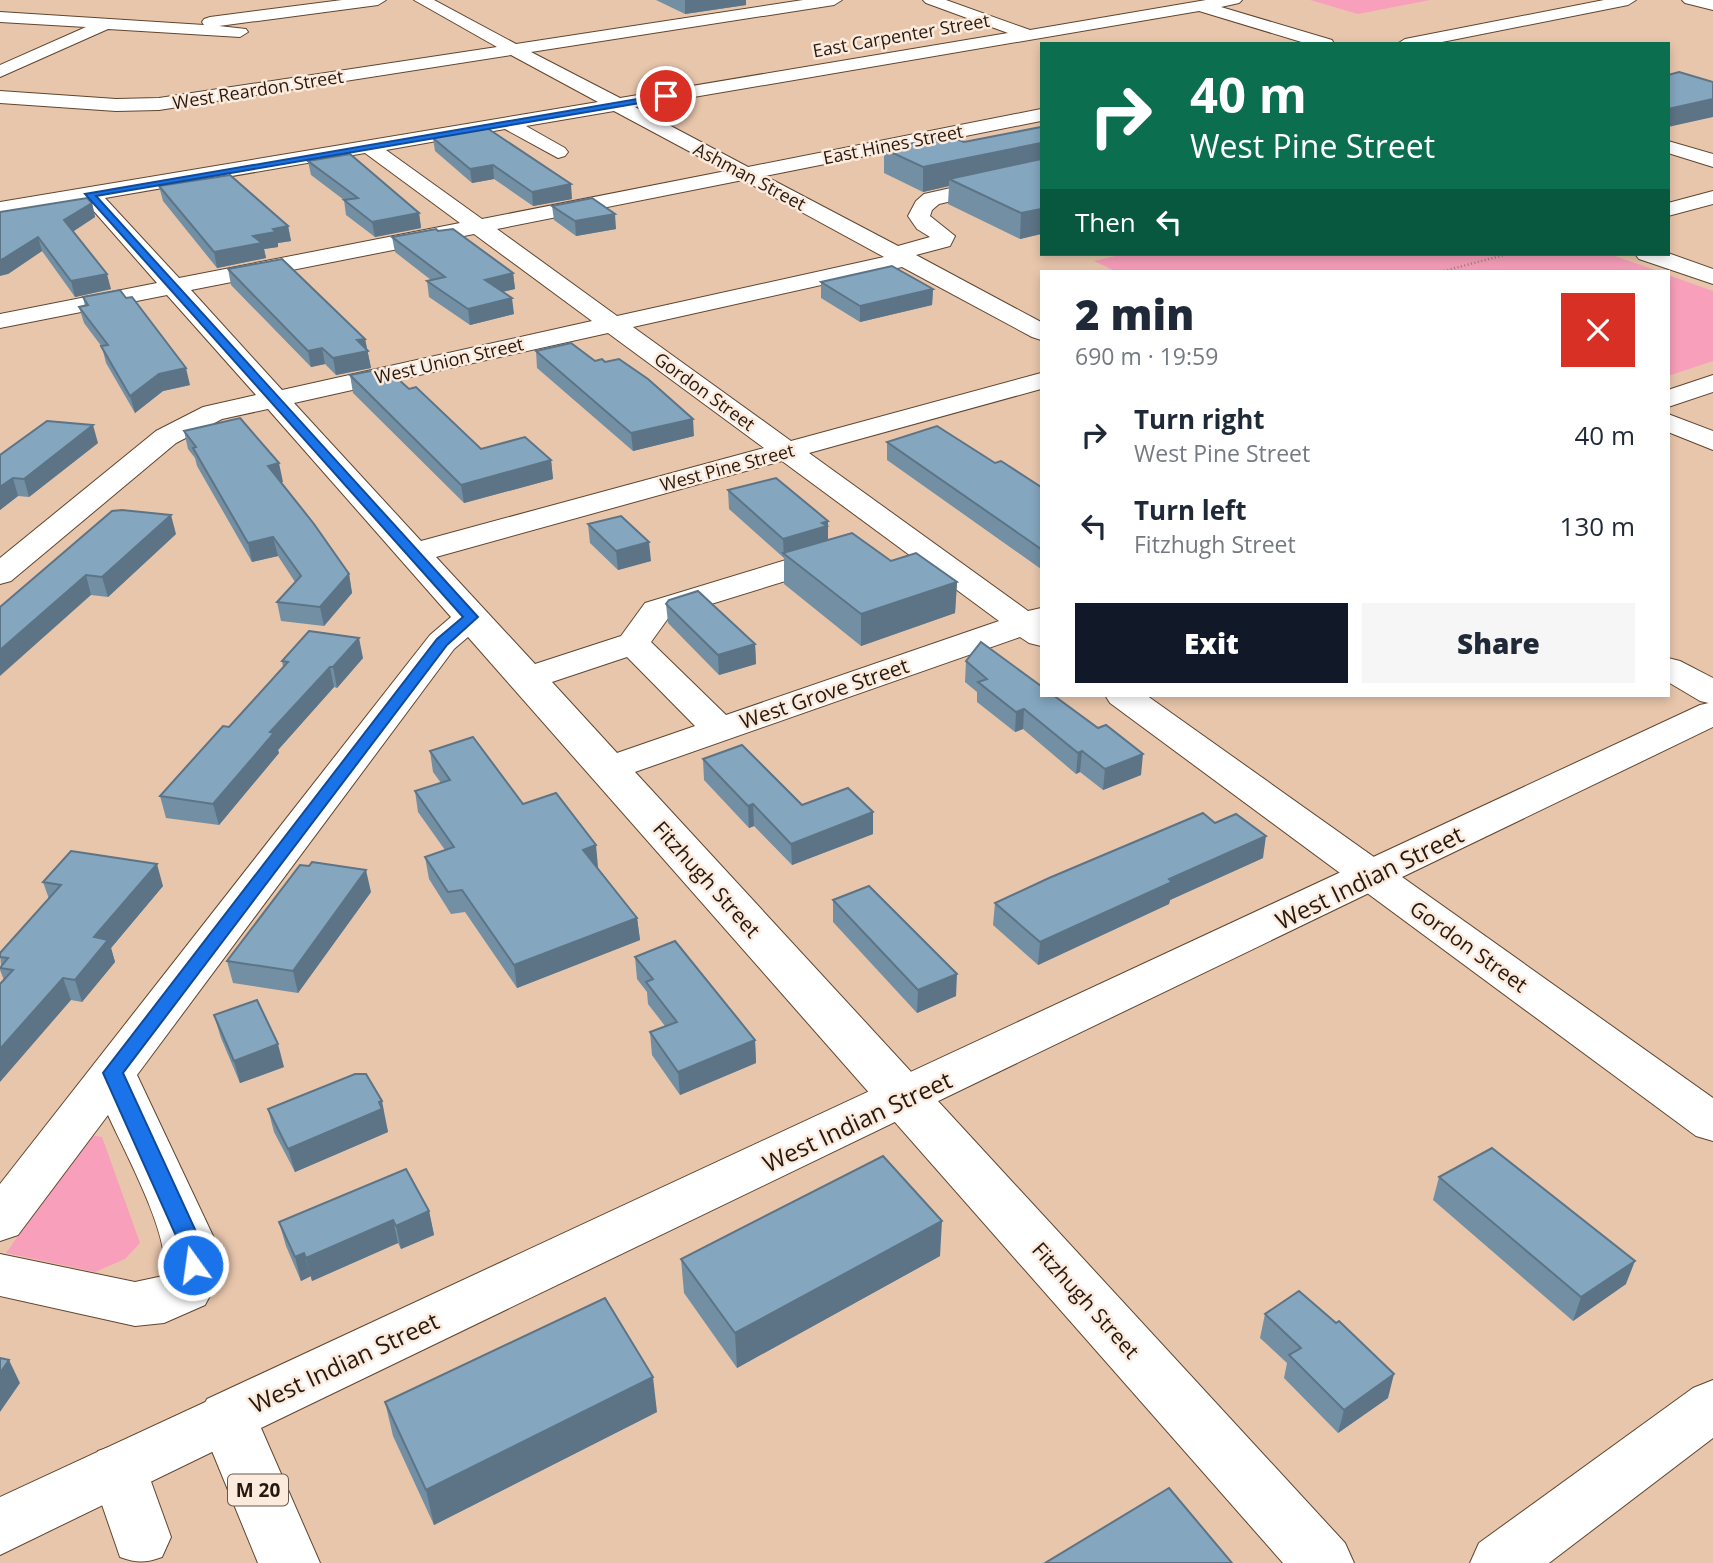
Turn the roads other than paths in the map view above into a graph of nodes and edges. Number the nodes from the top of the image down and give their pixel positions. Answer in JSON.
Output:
{"nodes":[{"id":1,"x":378,"y":0,"type":"edge"},
{"id":2,"x":834,"y":0,"type":"edge"},
{"id":3,"x":931,"y":0,"type":"edge"},
{"id":4,"x":1234,"y":0,"type":"edge"},
{"id":5,"x":1628,"y":0,"type":"edge"},
{"id":6,"x":1690,"y":0,"type":"edge"},
{"id":7,"x":22,"y":1,"type":"edge"},
{"id":8,"x":428,"y":1,"type":"edge"},
{"id":9,"x":0,"y":4,"type":"edge"},
{"id":10,"x":1713,"y":5,"type":"edge"},
{"id":11,"x":1201,"y":6,"type":"junction"},
{"id":12,"x":0,"y":17,"type":"edge"},
{"id":13,"x":107,"y":24,"type":"junction"},
{"id":14,"x":166,"y":27,"type":"junction"},
{"id":15,"x":240,"y":32,"type":"dead end"},
{"id":16,"x":1029,"y":34,"type":"junction"},
{"id":17,"x":1050,"y":42,"type":"edge"},
{"id":18,"x":1319,"y":42,"type":"edge"},
{"id":19,"x":1415,"y":42,"type":"edge"},
{"id":20,"x":514,"y":49,"type":"junction"},
{"id":21,"x":0,"y":72,"type":"edge"},
{"id":22,"x":0,"y":97,"type":"edge"},
{"id":23,"x":617,"y":105,"type":"junction"},
{"id":24,"x":1040,"y":115,"type":"edge"},
{"id":25,"x":508,"y":123,"type":"junction"},
{"id":26,"x":369,"y":147,"type":"junction"},
{"id":27,"x":1670,"y":149,"type":"edge"},
{"id":28,"x":558,"y":152,"type":"dead end"},
{"id":29,"x":1713,"y":161,"type":"edge"},
{"id":30,"x":745,"y":173,"type":"junction"},
{"id":31,"x":1040,"y":174,"type":"edge"},
{"id":32,"x":90,"y":194,"type":"junction"},
{"id":33,"x":1713,"y":197,"type":"edge"},
{"id":34,"x":1670,"y":208,"type":"edge"},
{"id":35,"x":0,"y":209,"type":"edge"},
{"id":36,"x":476,"y":225,"type":"junction"},
{"id":37,"x":1653,"y":256,"type":"edge"},
{"id":38,"x":901,"y":257,"type":"junction"},
{"id":39,"x":1713,"y":277,"type":"edge"},
{"id":40,"x":172,"y":287,"type":"junction"},
{"id":41,"x":0,"y":321,"type":"edge"},
{"id":42,"x":612,"y":324,"type":"junction"},
{"id":43,"x":1040,"y":331,"type":"edge"},
{"id":44,"x":1040,"y":381,"type":"edge"},
{"id":45,"x":1713,"y":383,"type":"edge"},
{"id":46,"x":1670,"y":398,"type":"edge"},
{"id":47,"x":275,"y":399,"type":"junction"},
{"id":48,"x":1670,"y":423,"type":"edge"},
{"id":49,"x":1713,"y":441,"type":"edge"},
{"id":50,"x":787,"y":451,"type":"junction"},
{"id":51,"x":903,"y":535,"type":"junction"},
{"id":52,"x":413,"y":553,"type":"junction"},
{"id":53,"x":0,"y":574,"type":"edge"},
{"id":54,"x":471,"y":617,"type":"junction"},
{"id":55,"x":1036,"y":625,"type":"edge"},
{"id":56,"x":633,"y":643,"type":"junction"},
{"id":57,"x":1670,"y":669,"type":"edge"},
{"id":58,"x":526,"y":679,"type":"junction"},
{"id":59,"x":1713,"y":693,"type":"edge"},
{"id":60,"x":1126,"y":697,"type":"edge"},
{"id":61,"x":1713,"y":713,"type":"edge"},
{"id":62,"x":720,"y":730,"type":"junction"},
{"id":63,"x":608,"y":769,"type":"junction"},
{"id":64,"x":1371,"y":875,"type":"junction"},
{"id":65,"x":113,"y":1073,"type":"junction"},
{"id":66,"x":903,"y":1099,"type":"junction"},
{"id":67,"x":1713,"y":1123,"type":"edge"},
{"id":68,"x":0,"y":1220,"type":"edge"},
{"id":69,"x":0,"y":1275,"type":"edge"},
{"id":70,"x":1713,"y":1405,"type":"edge"},
{"id":71,"x":227,"y":1417,"type":"junction"},
{"id":72,"x":119,"y":1470,"type":"junction"},
{"id":73,"x":0,"y":1527,"type":"edge"},
{"id":74,"x":141,"y":1537,"type":"dead end"},
{"id":75,"x":289,"y":1563,"type":"edge"},
{"id":76,"x":1323,"y":1563,"type":"edge"},
{"id":77,"x":1501,"y":1563,"type":"edge"}],
"edges":[{"from":1,"to":14,"type":"main road"},
{"from":2,"to":20,"type":"main road","name":"West Reardon Street"},
{"from":3,"to":16,"type":"main road"},
{"from":4,"to":11,"type":"main road","name":"East Carpenter Street"},
{"from":5,"to":19,"type":"main road"},
{"from":6,"to":10,"type":"main road"},
{"from":7,"to":9,"type":"main road"},
{"from":8,"to":20,"type":"main road","name":"Ashman Street"},
{"from":11,"to":16,"type":"main road","name":"East Carpenter Street"},
{"from":11,"to":18,"type":"main road"},
{"from":12,"to":13,"type":"main road"},
{"from":13,"to":14,"type":"main road"},
{"from":13,"to":21,"type":"main road"},
{"from":14,"to":15,"type":"main road"},
{"from":16,"to":17,"type":"main road"},
{"from":16,"to":23,"type":"main road","name":"East Carpenter Street"},
{"from":20,"to":22,"type":"main road","name":"West Reardon Street"},
{"from":20,"to":23,"type":"main road","name":"Ashman Street"},
{"from":23,"to":25,"type":"main road","name":"East Carpenter Street"},
{"from":23,"to":30,"type":"main road","name":"Ashman Street"},
{"from":24,"to":30,"type":"main road","name":"East Hines Street"},
{"from":25,"to":26,"type":"main road","name":"East Carpenter Street"},
{"from":25,"to":28,"type":"main road"},
{"from":26,"to":32,"type":"main road","name":"East Carpenter Street"},
{"from":26,"to":36,"type":"main road","name":"Gordon Street"},
{"from":27,"to":29,"type":"main road"},
{"from":30,"to":36,"type":"main road","name":"East Hines Street"},
{"from":30,"to":38,"type":"main road","name":"Ashman Street"},
{"from":31,"to":38,"type":"main road","name":"West Union Street"},
{"from":32,"to":35,"type":"main road","name":"East Carpenter Street"},
{"from":32,"to":40,"type":"main road","name":"Fitzhugh Street"},
{"from":33,"to":34,"type":"main road"},
{"from":36,"to":40,"type":"main road","name":"East Hines Street"},
{"from":36,"to":42,"type":"main road","name":"Gordon Street"},
{"from":37,"to":39,"type":"main road"},
{"from":38,"to":42,"type":"main road","name":"West Union Street"},
{"from":38,"to":43,"type":"main road","name":"Ashman Street"},
{"from":40,"to":41,"type":"main road","name":"East Hines Street"},
{"from":40,"to":47,"type":"main road","name":"Fitzhugh Street"},
{"from":42,"to":47,"type":"main road","name":"West Union Street"},
{"from":42,"to":50,"type":"main road","name":"Gordon Street"},
{"from":44,"to":50,"type":"main road","name":"West Pine Street"},
{"from":45,"to":46,"type":"main road"},
{"from":47,"to":52,"type":"main road","name":"Fitzhugh Street"},
{"from":47,"to":53,"type":"main road","name":"West Union Street"},
{"from":48,"to":49,"type":"main road"},
{"from":50,"to":51,"type":"main road","name":"Gordon Street"},
{"from":50,"to":52,"type":"main road","name":"West Pine Street"},
{"from":51,"to":55,"type":"main road","name":"Gordon Street"},
{"from":51,"to":56,"type":"main road"},
{"from":52,"to":54,"type":"main road","name":"Fitzhugh Street"},
{"from":54,"to":58,"type":"main road","name":"Fitzhugh Street"},
{"from":54,"to":65,"type":"main road"},
{"from":55,"to":62,"type":"main road","name":"West Grove Street"},
{"from":56,"to":58,"type":"main road"},
{"from":56,"to":62,"type":"main road"},
{"from":57,"to":59,"type":"main road"},
{"from":58,"to":63,"type":"main road","name":"Fitzhugh Street"},
{"from":60,"to":64,"type":"main road","name":"Gordon Street"},
{"from":61,"to":64,"type":"main road","name":"West Indian Street"},
{"from":62,"to":63,"type":"main road","name":"West Grove Street"},
{"from":63,"to":66,"type":"main road","name":"Fitzhugh Street"},
{"from":64,"to":66,"type":"main road","name":"West Indian Street"},
{"from":64,"to":67,"type":"main road","name":"Gordon Street"},
{"from":65,"to":68,"type":"main road"},
{"from":65,"to":69,"type":"main road"},
{"from":66,"to":71,"type":"main road","name":"West Indian Street"},
{"from":66,"to":76,"type":"main road","name":"Fitzhugh Street"},
{"from":70,"to":77,"type":"main road"},
{"from":71,"to":72,"type":"main road","name":"West Indian Street"},
{"from":71,"to":75,"type":"main road","number":"M 20"},
{"from":72,"to":73,"type":"main road","name":"West Indian Street"},
{"from":72,"to":74,"type":"main road"}]}
